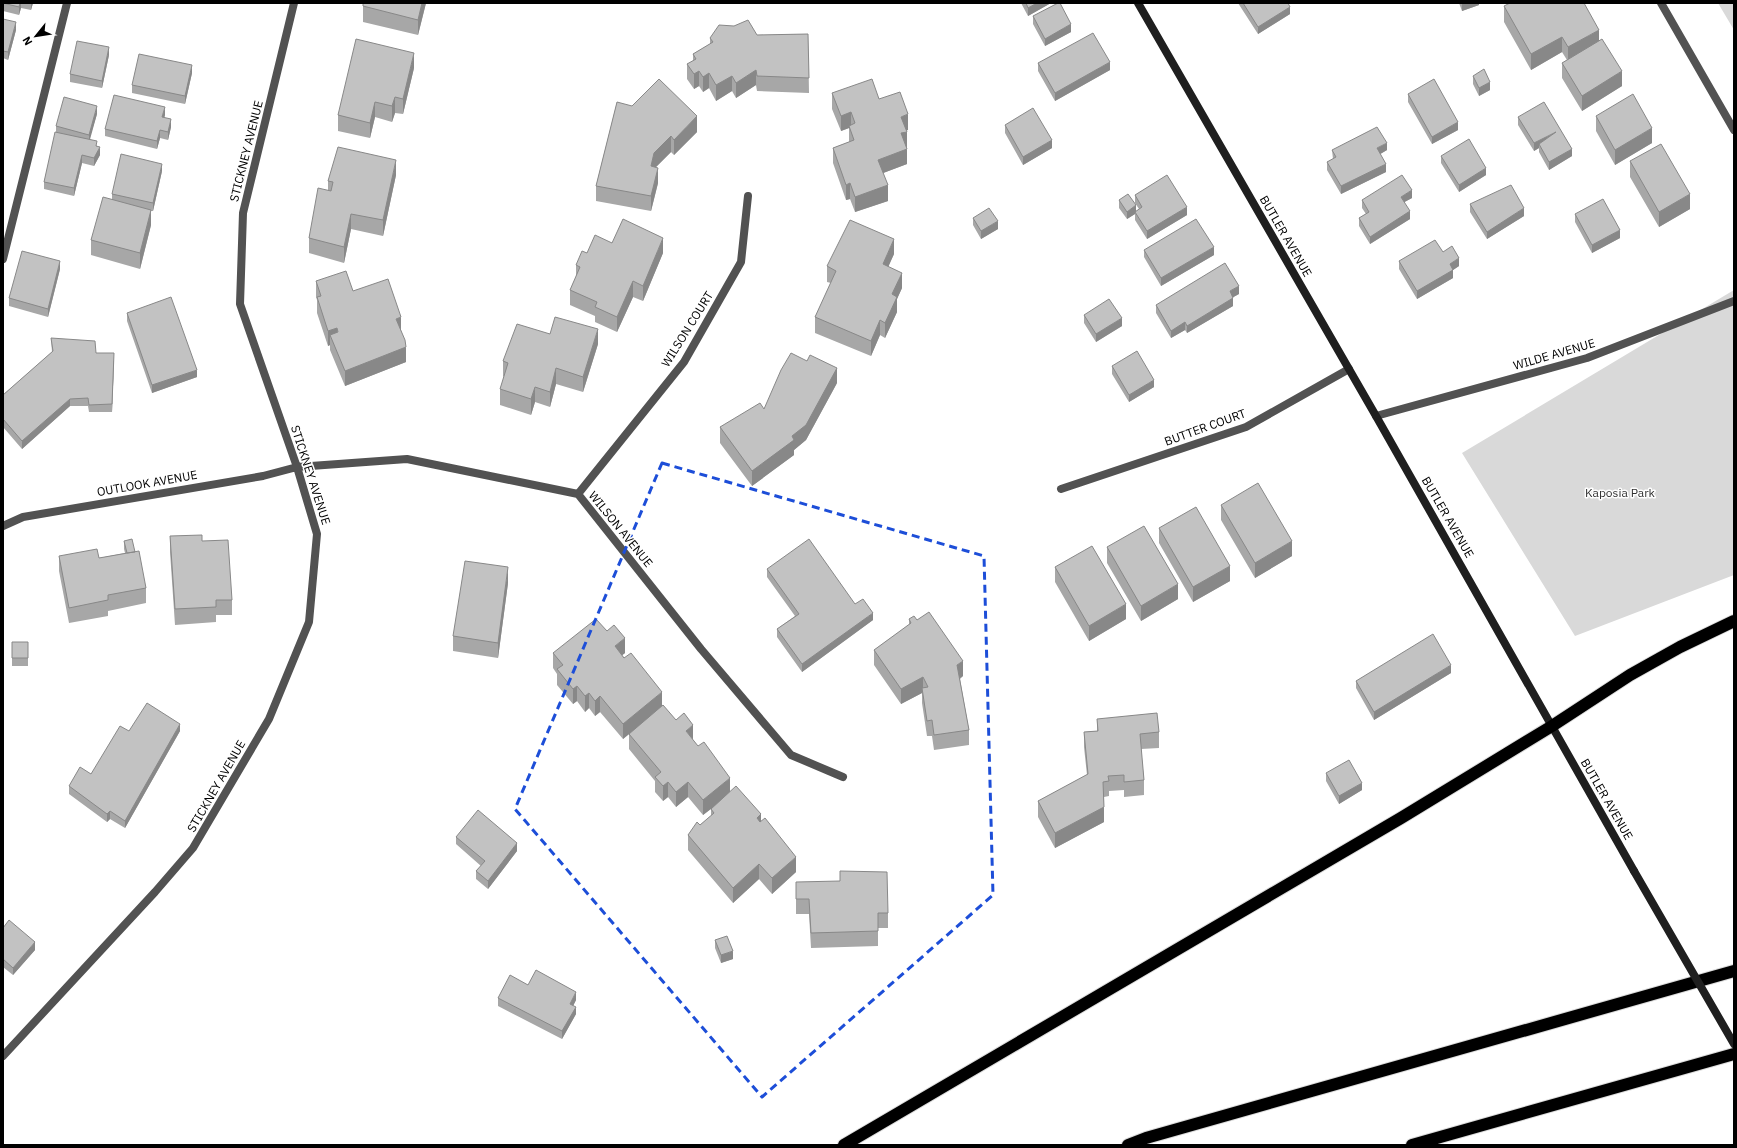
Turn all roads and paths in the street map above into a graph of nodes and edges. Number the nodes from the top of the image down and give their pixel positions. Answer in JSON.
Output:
{"nodes":[{"id":1,"x":67,"y":3,"type":"edge"},
{"id":2,"x":294,"y":3,"type":"edge"},
{"id":3,"x":1138,"y":3,"type":"edge"},
{"id":4,"x":1661,"y":3,"type":"edge"},
{"id":5,"x":1734,"y":130,"type":"edge"},
{"id":6,"x":748,"y":196,"type":"dead end"},
{"id":7,"x":3,"y":260,"type":"edge"},
{"id":8,"x":1734,"y":300,"type":"edge"},
{"id":9,"x":1349,"y":369,"type":"junction"},
{"id":10,"x":1376,"y":416,"type":"junction"},
{"id":11,"x":297,"y":467,"type":"junction"},
{"id":12,"x":1061,"y":489,"type":"dead end"},
{"id":13,"x":578,"y":494,"type":"junction"},
{"id":14,"x":3,"y":526,"type":"edge"},
{"id":15,"x":1734,"y":621,"type":"edge"},
{"id":16,"x":1552,"y":726,"type":"junction"},
{"id":17,"x":843,"y":777,"type":"dead end"},
{"id":18,"x":1734,"y":971,"type":"edge"},
{"id":19,"x":1734,"y":1044,"type":"edge"},
{"id":20,"x":1734,"y":1054,"type":"edge"},
{"id":21,"x":3,"y":1056,"type":"edge"},
{"id":22,"x":844,"y":1145,"type":"edge"},
{"id":23,"x":1128,"y":1145,"type":"edge"},
{"id":24,"x":1412,"y":1145,"type":"edge"}],
"edges":[{"from":1,"to":7,"type":"street"},
{"from":2,"to":11,"type":"street","name":"STICKNEY AVENUE"},
{"from":3,"to":9,"type":"street","name":"BUTLER AVENUE"},
{"from":4,"to":5,"type":"street"},
{"from":6,"to":13,"type":"street","name":"WILSON COURT"},
{"from":8,"to":10,"type":"street","name":"WILDE AVENUE"},
{"from":9,"to":10,"type":"street","name":"BUTLER AVENUE"},
{"from":9,"to":12,"type":"street","name":"BUTTER COURT"},
{"from":10,"to":16,"type":"street","name":"BUTLER AVENUE"},
{"from":11,"to":13,"type":"street","name":"WILSON AVENUE"},
{"from":11,"to":14,"type":"street","name":"OUTLOOK AVENUE"},
{"from":11,"to":21,"type":"street","name":"STICKNEY AVENUE"},
{"from":13,"to":17,"type":"street","name":"WILSON AVENUE"},
{"from":15,"to":16,"type":"highway"},
{"from":16,"to":19,"type":"street","name":"BUTLER AVENUE","bridge":true},
{"from":16,"to":22,"type":"highway"},
{"from":18,"to":23,"type":"highway"},
{"from":20,"to":24,"type":"highway"}]}
